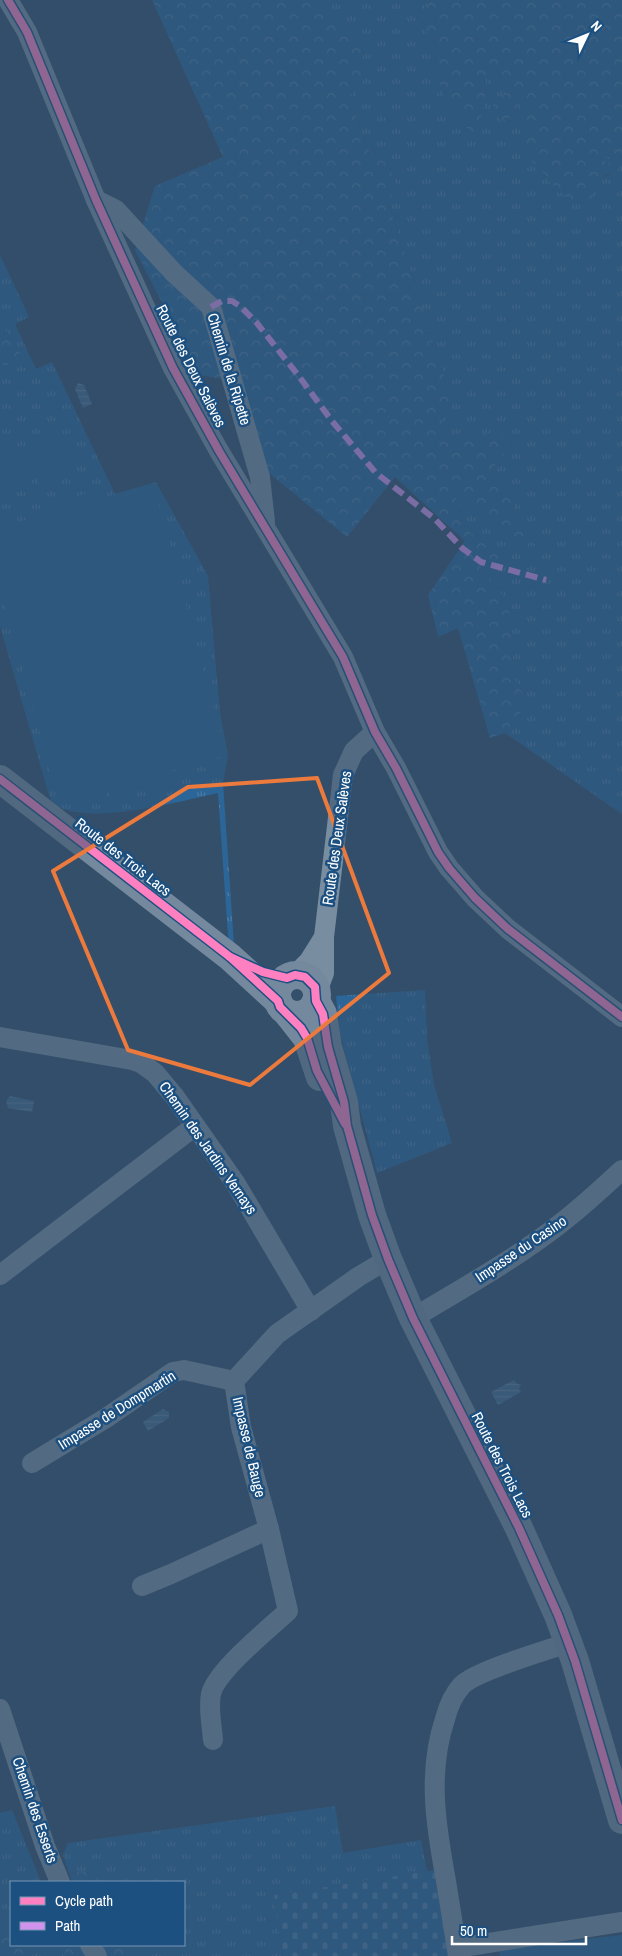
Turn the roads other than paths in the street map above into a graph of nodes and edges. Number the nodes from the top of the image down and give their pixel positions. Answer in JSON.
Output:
{"nodes":[{"id":1,"x":8,"y":0,"type":"edge"},
{"id":2,"x":96,"y":200,"type":"junction"},
{"id":3,"x":265,"y":526,"type":"junction"},
{"id":4,"x":375,"y":732,"type":"junction"},
{"id":5,"x":0,"y":779,"type":"edge"},
{"id":6,"x":324,"y":936,"type":"junction"},
{"id":7,"x":287,"y":992,"type":"junction"},
{"id":8,"x":316,"y":996,"type":"junction"},
{"id":9,"x":622,"y":1017,"type":"edge"},
{"id":10,"x":0,"y":1036,"type":"edge"},
{"id":11,"x":195,"y":1126,"type":"junction"},
{"id":12,"x":347,"y":1126,"type":"junction"},
{"id":13,"x":622,"y":1170,"type":"edge"},
{"id":14,"x":388,"y":1259,"type":"junction"},
{"id":15,"x":0,"y":1275,"type":"edge"},
{"id":16,"x":311,"y":1311,"type":"junction"},
{"id":17,"x":413,"y":1318,"type":"junction"},
{"id":18,"x":234,"y":1381,"type":"junction"},
{"id":19,"x":32,"y":1463,"type":"dead end"},
{"id":20,"x":269,"y":1529,"type":"junction"},
{"id":21,"x":142,"y":1586,"type":"dead end"},
{"id":22,"x":568,"y":1643,"type":"junction"},
{"id":23,"x":0,"y":1709,"type":"edge"},
{"id":24,"x":213,"y":1740,"type":"dead end"},
{"id":25,"x":622,"y":1820,"type":"edge"},
{"id":26,"x":60,"y":1881,"type":"edge"},
{"id":27,"x":622,"y":1922,"type":"edge"},
{"id":28,"x":458,"y":1952,"type":"edge"}],
"edges":[{"from":1,"to":2,"type":"street","name":"Route des Deux Salèves"},
{"from":2,"to":3,"type":"street","name":"Route des Deux Salèves"},
{"from":2,"to":3,"type":"street","name":"Chemin de la Ripette"},
{"from":3,"to":4,"type":"street","name":"Route des Deux Salèves"},
{"from":4,"to":6,"type":"street","name":"Route des Deux Salèves"},
{"from":4,"to":9,"type":"street"},
{"from":5,"to":7,"type":"street","name":"Route des Trois Lacs"},
{"from":6,"to":7,"type":"street","name":"Route des Deux Salèves"},
{"from":6,"to":8,"type":"street","name":"Route des Deux Salèves"},
{"from":7,"to":8,"type":"street"},
{"from":7,"to":8,"type":"street"},
{"from":7,"to":12,"type":"street","name":"Route des Trois Lacs"},
{"from":8,"to":12,"type":"street","name":"Route des Trois Lacs"},
{"from":10,"to":11,"type":"street","name":"Chemin des Jardins Vernays"},
{"from":11,"to":15,"type":"street"},
{"from":11,"to":16,"type":"street","name":"Chemin des Jardins Vernays"},
{"from":12,"to":14,"type":"street","name":"Route des Trois Lacs"},
{"from":13,"to":17,"type":"street","name":"Impasse du Casino"},
{"from":14,"to":16,"type":"street","name":"Impasse de Bauge"},
{"from":14,"to":17,"type":"street","name":"Route des Trois Lacs"},
{"from":16,"to":18,"type":"street","name":"Impasse de Bauge"},
{"from":17,"to":22,"type":"street","name":"Route des Trois Lacs"},
{"from":18,"to":19,"type":"street","name":"Impasse de Dompmartin"},
{"from":18,"to":20,"type":"street","name":"Impasse de Bauge"},
{"from":20,"to":21,"type":"street"},
{"from":20,"to":24,"type":"street","name":"Impasse de Bauge"},
{"from":22,"to":25,"type":"street","name":"Route des Trois Lacs"},
{"from":22,"to":28,"type":"street"},
{"from":23,"to":26,"type":"street","name":"Chemin des Esserts"},
{"from":27,"to":28,"type":"street"}]}
